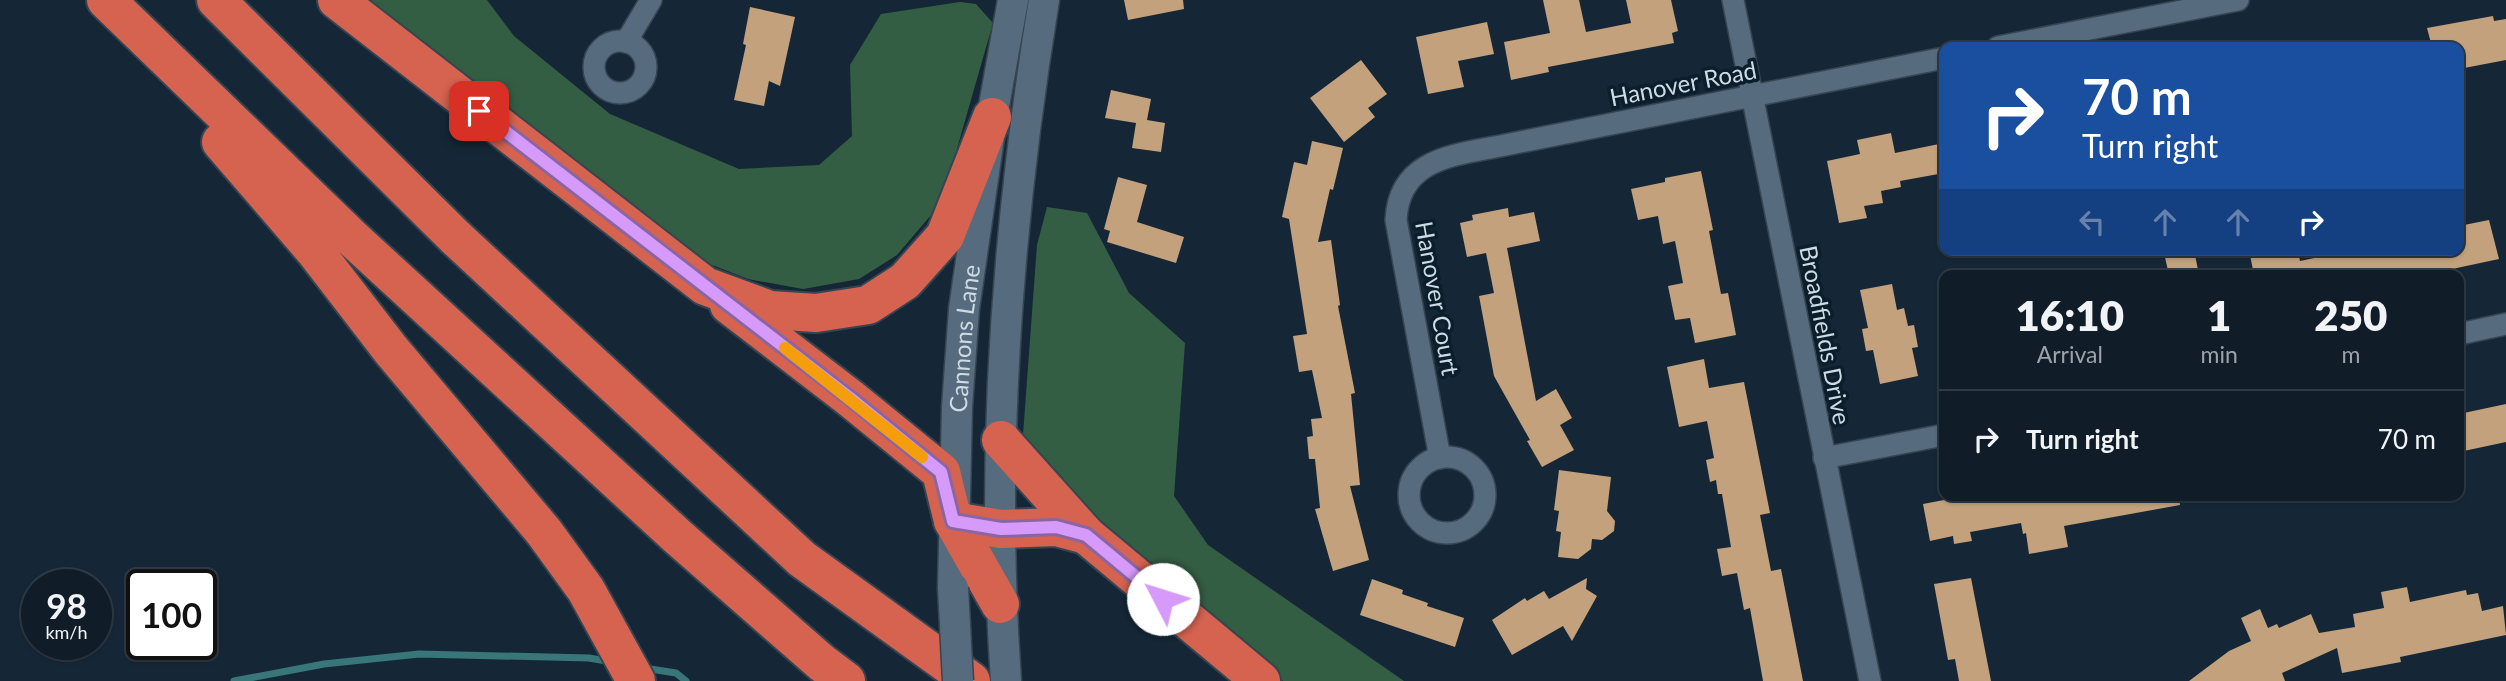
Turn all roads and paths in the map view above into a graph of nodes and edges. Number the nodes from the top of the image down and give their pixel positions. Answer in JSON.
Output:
{"nodes":[{"id":1,"x":99,"y":0,"type":"edge"},
{"id":2,"x":106,"y":0,"type":"edge"},
{"id":3,"x":216,"y":0,"type":"edge"},
{"id":4,"x":337,"y":0,"type":"edge"},
{"id":5,"x":651,"y":0,"type":"edge"},
{"id":6,"x":1013,"y":0,"type":"edge"},
{"id":7,"x":1044,"y":0,"type":"edge"},
{"id":8,"x":1733,"y":0,"type":"edge"},
{"id":9,"x":2238,"y":0,"type":"edge"},
{"id":10,"x":626,"y":42,"type":"dead end"},
{"id":11,"x":2024,"y":42,"type":"edge"},
{"id":12,"x":1939,"y":59,"type":"edge"},
{"id":13,"x":1752,"y":96,"type":"junction"},
{"id":14,"x":1004,"y":113,"type":"junction"},
{"id":15,"x":1433,"y":163,"type":"joint"},
{"id":16,"x":705,"y":286,"type":"junction"},
{"id":17,"x":2506,"y":324,"type":"edge"},
{"id":18,"x":2464,"y":333,"type":"edge"},
{"id":19,"x":1939,"y":436,"type":"edge"},
{"id":20,"x":1001,"y":440,"type":"junction"},
{"id":21,"x":1440,"y":458,"type":"dead end"},
{"id":22,"x":1824,"y":458,"type":"junction"},
{"id":23,"x":953,"y":521,"type":"junction"},
{"id":24,"x":1001,"y":529,"type":"junction"},
{"id":25,"x":1086,"y":535,"type":"junction"},
{"id":26,"x":1000,"y":604,"type":"junction"},
{"id":27,"x":636,"y":681,"type":"edge"},
{"id":28,"x":846,"y":681,"type":"edge"},
{"id":29,"x":958,"y":681,"type":"edge"},
{"id":30,"x":971,"y":681,"type":"edge"},
{"id":31,"x":1006,"y":681,"type":"edge"},
{"id":32,"x":1261,"y":681,"type":"edge"},
{"id":33,"x":1870,"y":681,"type":"edge"}],
"edges":[{"from":1,"to":27,"type":"highway"},
{"from":2,"to":28,"type":"highway"},
{"from":3,"to":30,"type":"highway"},
{"from":4,"to":16,"type":"highway"},
{"from":5,"to":10,"type":"street"},
{"from":6,"to":14,"type":"main road","name":"Cannons Lane"},
{"from":7,"to":14,"type":"main road","name":"Cannons Lane"},
{"from":8,"to":13,"type":"street","name":"Broadfields Drive"},
{"from":9,"to":11,"type":"street"},
{"from":12,"to":13,"type":"street","name":"Hanover Road"},
{"from":13,"to":15,"type":"street","name":"Hanover Road"},
{"from":13,"to":22,"type":"street","name":"Broadfields Drive"},
{"from":14,"to":16,"type":"highway"},
{"from":14,"to":20,"type":"main road","name":"Cannons Lane"},
{"from":14,"to":23,"type":"main road","name":"Cannons Lane"},
{"from":15,"to":21,"type":"street","name":"Hanover Court"},
{"from":16,"to":23,"type":"highway"},
{"from":17,"to":18,"type":"street"},
{"from":19,"to":22,"type":"street"},
{"from":20,"to":24,"type":"main road","name":"Cannons Lane"},
{"from":20,"to":25,"type":"highway"},
{"from":22,"to":33,"type":"street","name":"Broadfields Drive"},
{"from":23,"to":24,"type":"highway"},
{"from":23,"to":26,"type":"highway"},
{"from":23,"to":29,"type":"main road","name":"Cannons Lane","bridge":true},
{"from":24,"to":25,"type":"highway"},
{"from":24,"to":26,"type":"main road","name":"Cannons Lane"},
{"from":25,"to":32,"type":"highway"},
{"from":26,"to":31,"type":"main road","name":"Cannons Lane"}]}
